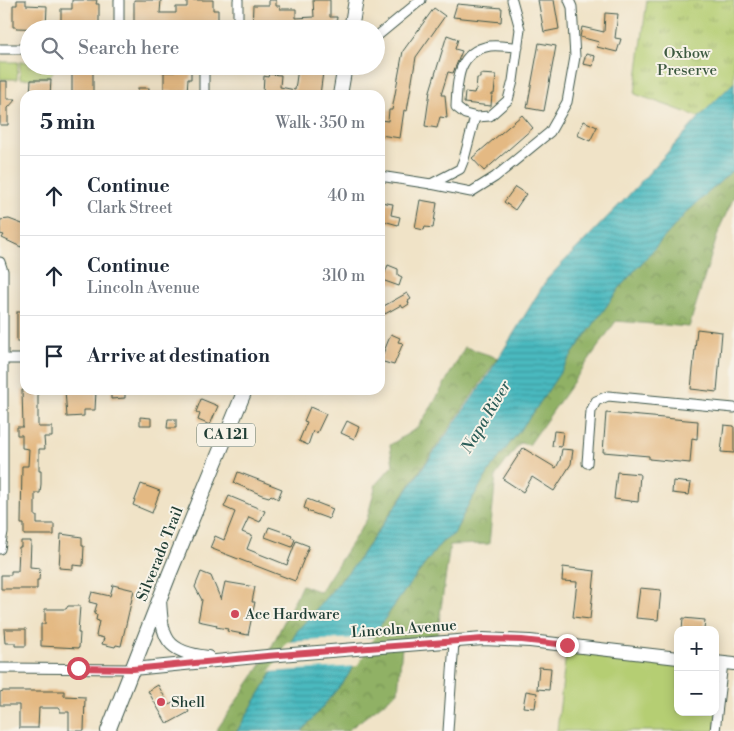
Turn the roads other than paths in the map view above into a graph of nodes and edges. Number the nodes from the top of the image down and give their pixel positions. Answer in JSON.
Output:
{"nodes":[{"id":1,"x":119,"y":0,"type":"edge"},
{"id":2,"x":238,"y":0,"type":"edge"},
{"id":3,"x":356,"y":0,"type":"edge"},
{"id":4,"x":421,"y":0,"type":"edge"},
{"id":5,"x":512,"y":0,"type":"edge"},
{"id":6,"x":569,"y":0,"type":"edge"},
{"id":7,"x":119,"y":20,"type":"edge"},
{"id":8,"x":238,"y":20,"type":"edge"},
{"id":9,"x":353,"y":20,"type":"edge"},
{"id":10,"x":385,"y":30,"type":"edge"},
{"id":11,"x":518,"y":47,"type":"junction"},
{"id":12,"x":20,"y":48,"type":"edge"},
{"id":13,"x":0,"y":49,"type":"edge"},
{"id":14,"x":204,"y":75,"type":"edge"},
{"id":15,"x":343,"y":75,"type":"edge"},
{"id":16,"x":204,"y":90,"type":"edge"},
{"id":17,"x":341,"y":90,"type":"edge"},
{"id":18,"x":475,"y":117,"type":"junction"},
{"id":19,"x":385,"y":177,"type":"edge"},
{"id":20,"x":431,"y":184,"type":"junction"},
{"id":21,"x":0,"y":262,"type":"edge"},
{"id":22,"x":1,"y":359,"type":"edge"},
{"id":23,"x":20,"y":359,"type":"edge"},
{"id":24,"x":243,"y":395,"type":"edge"},
{"id":25,"x":734,"y":408,"type":"edge"},
{"id":26,"x":1,"y":462,"type":"edge"},
{"id":27,"x":587,"y":463,"type":"dead end"},
{"id":28,"x":0,"y":549,"type":"edge"},
{"id":29,"x":160,"y":597,"type":"junction"},
{"id":30,"x":454,"y":642,"type":"junction"},
{"id":31,"x":674,"y":658,"type":"edge"},
{"id":32,"x":228,"y":659,"type":"junction"},
{"id":33,"x":724,"y":663,"type":"edge"},
{"id":34,"x":0,"y":668,"type":"edge"},
{"id":35,"x":133,"y":669,"type":"junction"},
{"id":36,"x":108,"y":731,"type":"edge"},
{"id":37,"x":448,"y":731,"type":"edge"},
{"id":38,"x":715,"y":731,"type":"edge"}],
"edges":[{"from":1,"to":7,"type":"street"},
{"from":2,"to":8,"type":"street"},
{"from":3,"to":9,"type":"main road"},
{"from":4,"to":10,"type":"street"},
{"from":5,"to":11,"type":"street"},
{"from":6,"to":20,"type":"street"},
{"from":11,"to":18,"type":"street"},
{"from":11,"to":18,"type":"street"},
{"from":12,"to":13,"type":"street"},
{"from":14,"to":16,"type":"street"},
{"from":15,"to":17,"type":"main road"},
{"from":18,"to":20,"type":"street"},
{"from":19,"to":20,"type":"street"},
{"from":21,"to":22,"type":"street"},
{"from":22,"to":23,"type":"street"},
{"from":22,"to":26,"type":"street"},
{"from":24,"to":29,"type":"main road","name":"Silverado Trail","number":"CA 121"},
{"from":25,"to":27,"type":"street"},
{"from":26,"to":28,"type":"street"},
{"from":29,"to":32,"type":"main road"},
{"from":29,"to":35,"type":"main road","name":"Silverado Trail","number":"CA 121"},
{"from":30,"to":31,"type":"main road","name":"Lincoln Avenue"},
{"from":30,"to":32,"type":"main road","name":"Lincoln Avenue"},
{"from":30,"to":37,"type":"street"},
{"from":32,"to":35,"type":"main road","name":"Lincoln Avenue"},
{"from":33,"to":38,"type":"street"},
{"from":34,"to":35,"type":"street"},
{"from":35,"to":36,"type":"main road","name":"Silverado Trail","number":"CA 121"}]}
